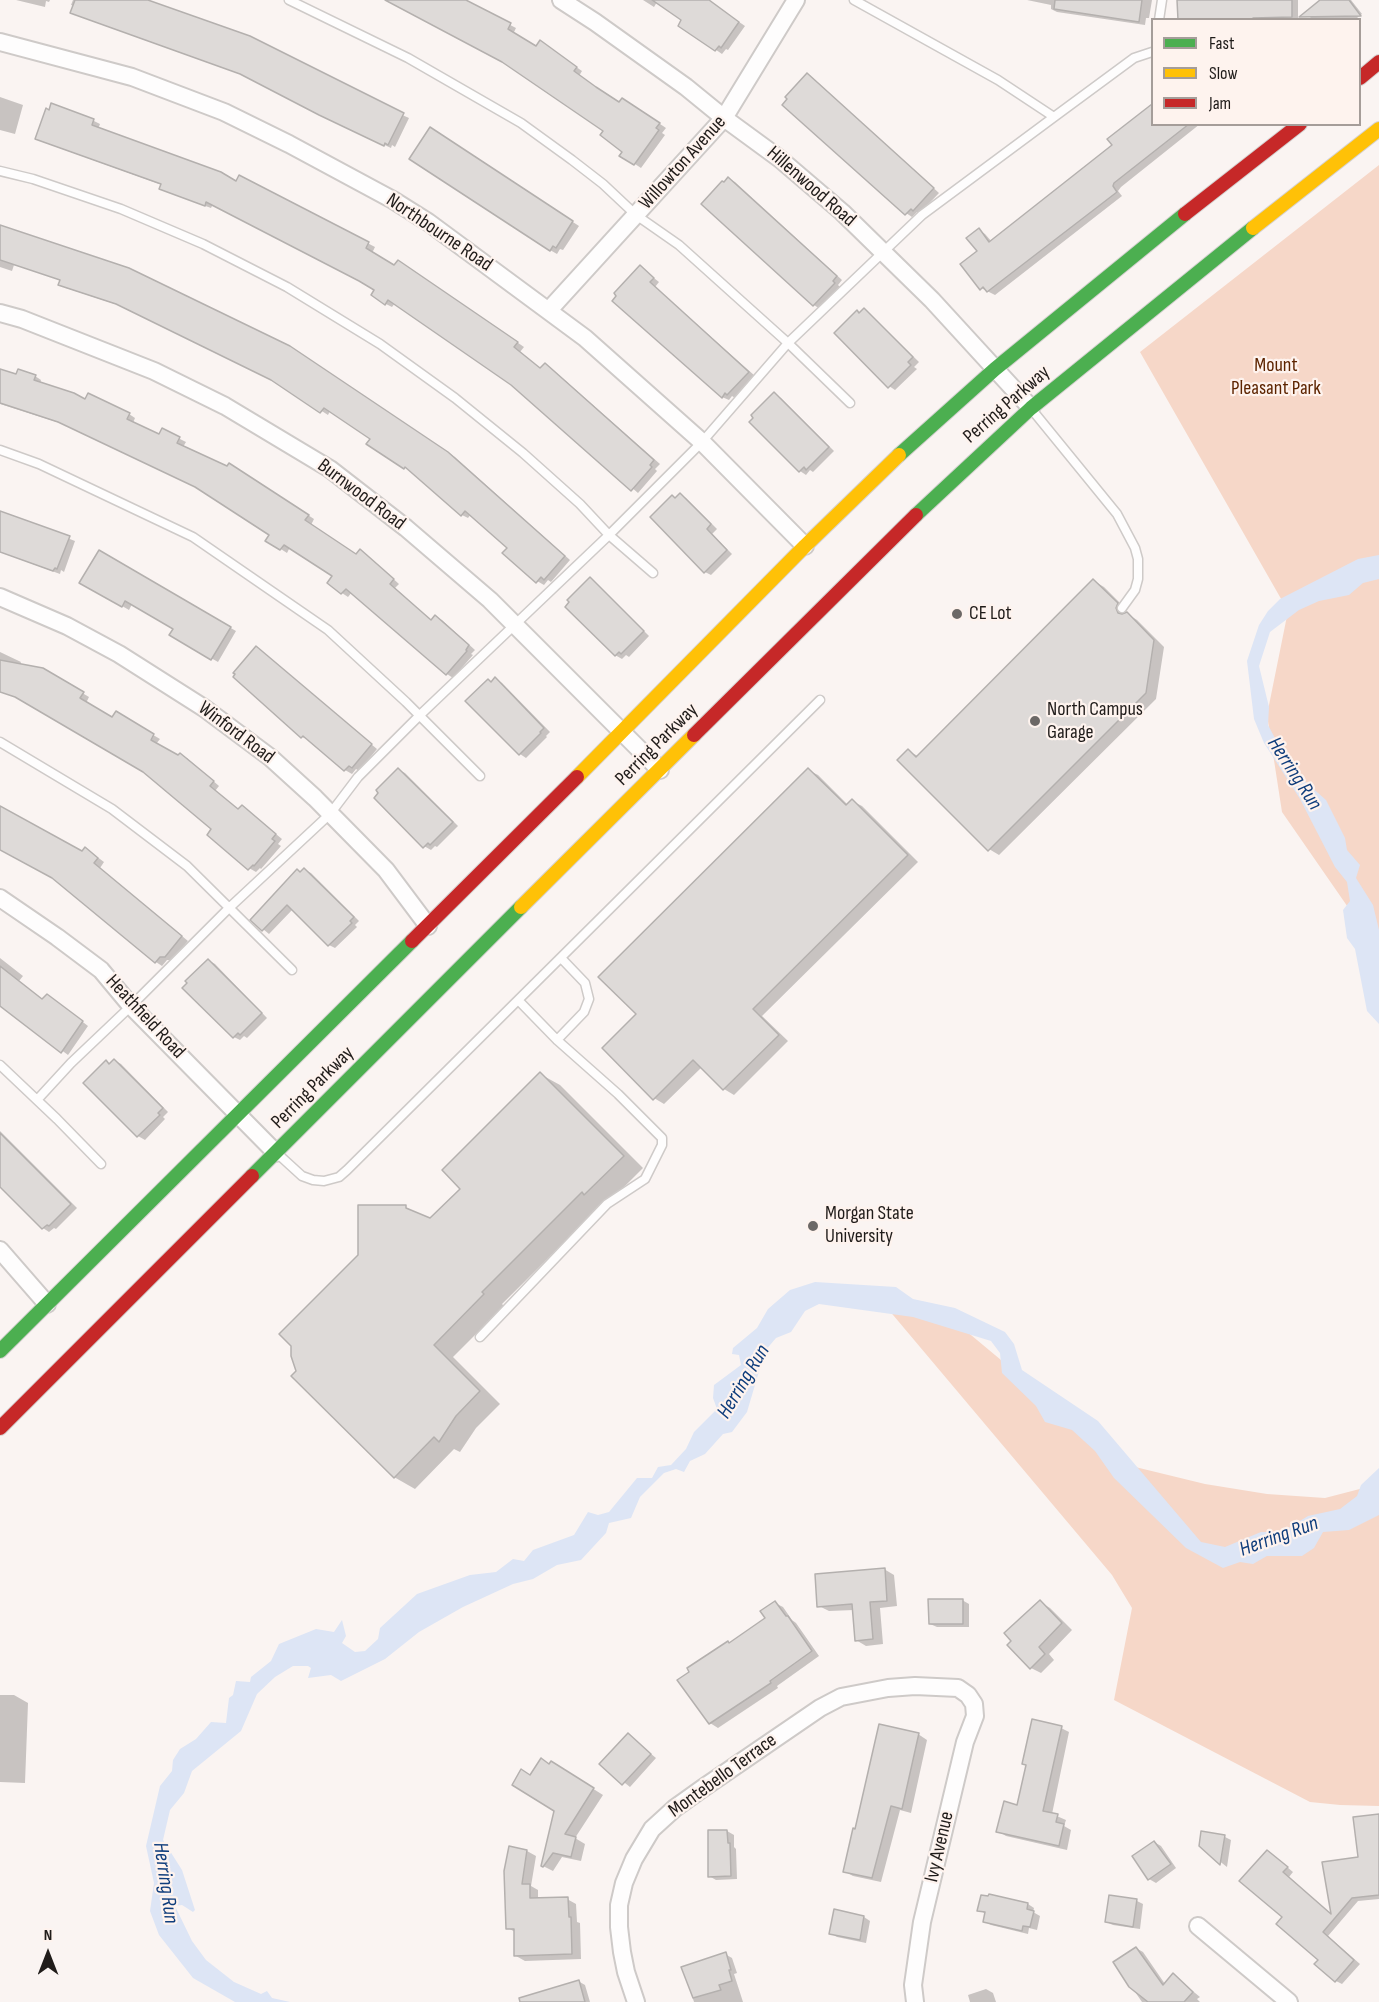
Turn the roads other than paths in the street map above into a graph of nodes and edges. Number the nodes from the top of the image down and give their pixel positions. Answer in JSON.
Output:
{"nodes":[{"id":1,"x":289,"y":0,"type":"edge"},
{"id":2,"x":561,"y":0,"type":"edge"},
{"id":3,"x":796,"y":0,"type":"edge"},
{"id":4,"x":854,"y":0,"type":"edge"},
{"id":5,"x":1162,"y":0,"type":"edge"},
{"id":6,"x":1159,"y":18,"type":"edge"},
{"id":7,"x":0,"y":42,"type":"edge"},
{"id":8,"x":1151,"y":52,"type":"edge"},
{"id":9,"x":1379,"y":62,"type":"edge"},
{"id":10,"x":1361,"y":76,"type":"edge"},
{"id":11,"x":1054,"y":117,"type":"junction"},
{"id":12,"x":724,"y":118,"type":"junction"},
{"id":13,"x":1297,"y":126,"type":"edge"},
{"id":14,"x":1379,"y":129,"type":"edge"},
{"id":15,"x":0,"y":171,"type":"edge"},
{"id":16,"x":636,"y":215,"type":"junction"},
{"id":17,"x":884,"y":252,"type":"junction"},
{"id":18,"x":549,"y":310,"type":"junction"},
{"id":19,"x":0,"y":313,"type":"edge"},
{"id":20,"x":788,"y":343,"type":"junction"},
{"id":21,"x":995,"y":369,"type":"junction"},
{"id":22,"x":850,"y":403,"type":"dead end"},
{"id":23,"x":1031,"y":408,"type":"junction"},
{"id":24,"x":702,"y":442,"type":"junction"},
{"id":25,"x":0,"y":450,"type":"edge"},
{"id":26,"x":609,"y":535,"type":"junction"},
{"id":27,"x":805,"y":546,"type":"junction"},
{"id":28,"x":653,"y":573,"type":"dead end"},
{"id":29,"x":0,"y":597,"type":"edge"},
{"id":30,"x":1122,"y":608,"type":"dead end"},
{"id":31,"x":515,"y":626,"type":"junction"},
{"id":32,"x":820,"y":700,"type":"dead end"},
{"id":33,"x":420,"y":715,"type":"junction"},
{"id":34,"x":622,"y":732,"type":"junction"},
{"id":35,"x":0,"y":742,"type":"edge"},
{"id":36,"x":660,"y":770,"type":"junction"},
{"id":37,"x":480,"y":776,"type":"dead end"},
{"id":38,"x":330,"y":814,"type":"junction"},
{"id":39,"x":0,"y":898,"type":"edge"},
{"id":40,"x":229,"y":908,"type":"junction"},
{"id":41,"x":428,"y":926,"type":"junction"},
{"id":42,"x":562,"y":959,"type":"junction"},
{"id":43,"x":292,"y":970,"type":"dead end"},
{"id":44,"x":519,"y":1000,"type":"junction"},
{"id":45,"x":131,"y":1006,"type":"junction"},
{"id":46,"x":557,"y":1040,"type":"junction"},
{"id":47,"x":0,"y":1065,"type":"edge"},
{"id":48,"x":37,"y":1100,"type":"junction"},
{"id":49,"x":239,"y":1115,"type":"junction"},
{"id":50,"x":276,"y":1153,"type":"junction"},
{"id":51,"x":101,"y":1164,"type":"dead end"},
{"id":52,"x":0,"y":1250,"type":"edge"},
{"id":53,"x":47,"y":1304,"type":"junction"},
{"id":54,"x":480,"y":1337,"type":"dead end"},
{"id":55,"x":0,"y":1351,"type":"edge"},
{"id":56,"x":0,"y":1428,"type":"edge"},
{"id":57,"x":968,"y":1695,"type":"joint"},
{"id":58,"x":1198,"y":1926,"type":"dead end"},
{"id":59,"x":636,"y":2002,"type":"edge"},
{"id":60,"x":915,"y":2002,"type":"edge"},
{"id":61,"x":1289,"y":2002,"type":"edge"}],
"edges":[{"from":1,"to":16,"type":"lane"},
{"from":2,"to":12,"type":"street","name":"Hillenwood Road"},
{"from":3,"to":12,"type":"street","name":"Willowton Avenue"},
{"from":4,"to":11,"type":"lane"},
{"from":5,"to":6,"type":"lane"},
{"from":7,"to":18,"type":"street","name":"Northbourne Road"},
{"from":8,"to":11,"type":"lane"},
{"from":9,"to":10,"type":"main road"},
{"from":11,"to":17,"type":"lane"},
{"from":12,"to":16,"type":"street","name":"Willowton Avenue"},
{"from":12,"to":17,"type":"street","name":"Hillenwood Road"},
{"from":13,"to":21,"type":"main road","name":"Perring Parkway"},
{"from":14,"to":23,"type":"main road","name":"Perring Parkway"},
{"from":15,"to":26,"type":"lane"},
{"from":16,"to":18,"type":"street","name":"Willowton Avenue"},
{"from":16,"to":20,"type":"lane"},
{"from":17,"to":20,"type":"lane"},
{"from":17,"to":21,"type":"street","name":"Hillenwood Road"},
{"from":18,"to":24,"type":"street","name":"Northbourne Road"},
{"from":19,"to":31,"type":"street","name":"Burnwood Road"},
{"from":20,"to":22,"type":"lane"},
{"from":20,"to":24,"type":"lane"},
{"from":21,"to":23,"type":"street","name":"Hillenwood Road"},
{"from":21,"to":27,"type":"main road","name":"Perring Parkway"},
{"from":23,"to":30,"type":"lane"},
{"from":23,"to":36,"type":"main road","name":"Perring Parkway"},
{"from":24,"to":26,"type":"lane"},
{"from":24,"to":27,"type":"street","name":"Northbourne Road"},
{"from":25,"to":33,"type":"lane"},
{"from":26,"to":28,"type":"lane"},
{"from":26,"to":31,"type":"lane"},
{"from":27,"to":34,"type":"main road","name":"Perring Parkway"},
{"from":29,"to":38,"type":"street","name":"Winford Road"},
{"from":31,"to":33,"type":"lane"},
{"from":31,"to":34,"type":"street","name":"Burnwood Road"},
{"from":32,"to":42,"type":"lane"},
{"from":33,"to":37,"type":"lane"},
{"from":33,"to":38,"type":"lane"},
{"from":34,"to":36,"type":"street","name":"Burnwood Road"},
{"from":34,"to":41,"type":"main road","name":"Perring Parkway"},
{"from":35,"to":40,"type":"lane"},
{"from":36,"to":50,"type":"main road","name":"Perring Parkway"},
{"from":38,"to":40,"type":"lane"},
{"from":38,"to":41,"type":"street","name":"Winford Road"},
{"from":39,"to":45,"type":"street","name":"Heathfield Road"},
{"from":40,"to":43,"type":"lane"},
{"from":40,"to":45,"type":"lane"},
{"from":41,"to":49,"type":"main road","name":"Perring Parkway"},
{"from":42,"to":44,"type":"lane"},
{"from":42,"to":46,"type":"lane"},
{"from":44,"to":46,"type":"lane"},
{"from":44,"to":50,"type":"lane"},
{"from":45,"to":48,"type":"lane"},
{"from":45,"to":49,"type":"street","name":"Heathfield Road"},
{"from":46,"to":54,"type":"lane"},
{"from":47,"to":48,"type":"lane"},
{"from":48,"to":51,"type":"lane"},
{"from":49,"to":50,"type":"street","name":"Heathfield Road"},
{"from":49,"to":53,"type":"main road","name":"Perring Parkway"},
{"from":50,"to":56,"type":"main road","name":"Perring Parkway"},
{"from":52,"to":53,"type":"street"},
{"from":53,"to":55,"type":"main road","name":"Perring Parkway"},
{"from":57,"to":59,"type":"street","name":"Montebello Terrace"},
{"from":57,"to":60,"type":"street","name":"Ivy Avenue"},
{"from":58,"to":61,"type":"street"}]}
